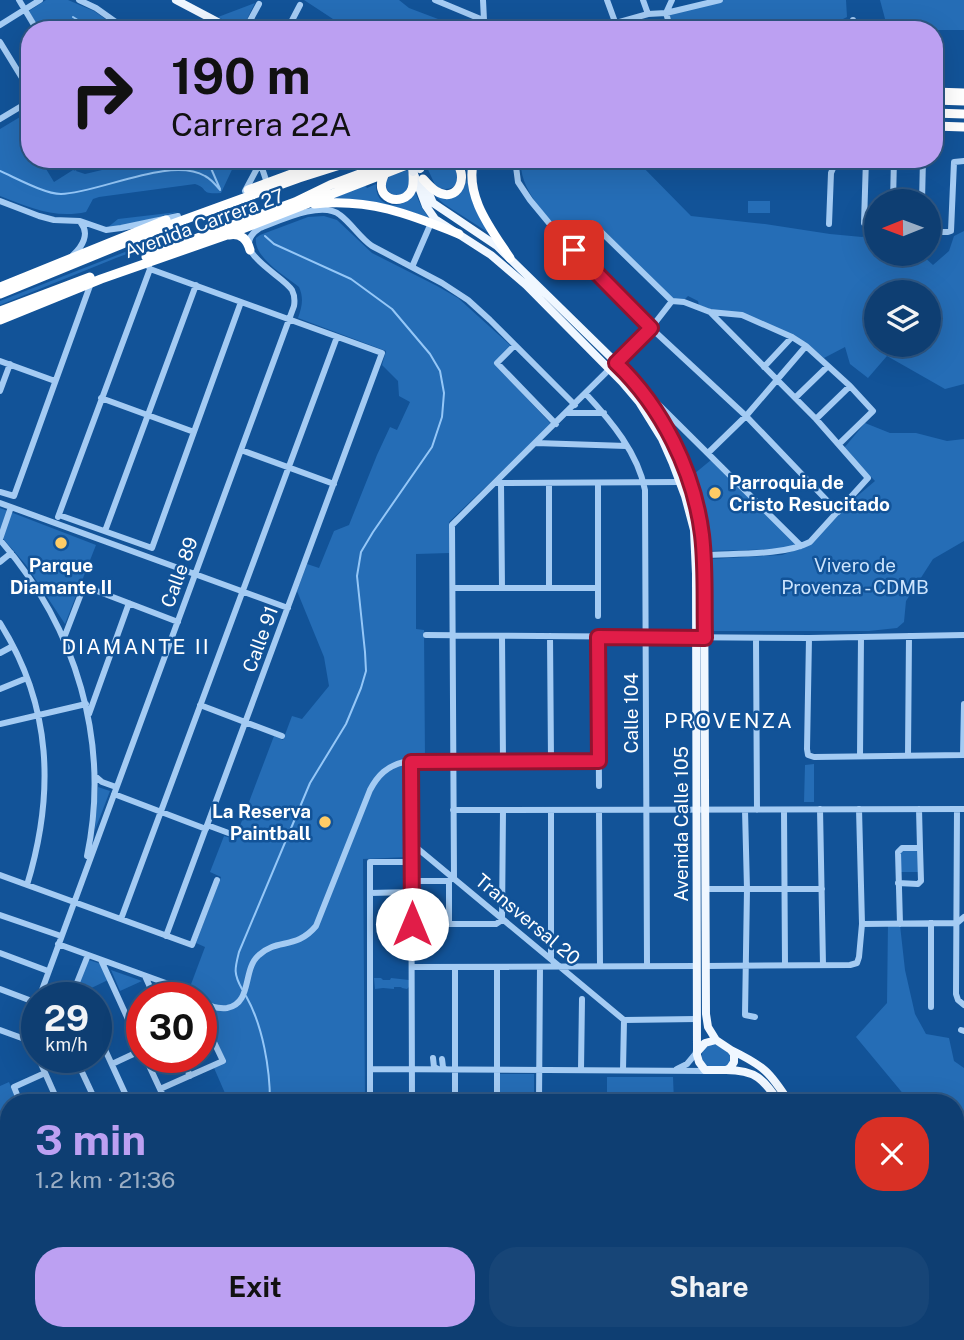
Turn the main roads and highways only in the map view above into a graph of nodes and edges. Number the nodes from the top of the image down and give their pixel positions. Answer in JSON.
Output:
{"nodes":[{"id":1,"x":176,"y":0,"type":"edge"},
{"id":2,"x":190,"y":4,"type":"edge"},
{"id":3,"x":216,"y":21,"type":"edge"},
{"id":4,"x":943,"y":92,"type":"edge"},
{"id":5,"x":964,"y":93,"type":"edge"},
{"id":6,"x":943,"y":100,"type":"edge"},
{"id":7,"x":964,"y":101,"type":"edge"},
{"id":8,"x":943,"y":113,"type":"edge"},
{"id":9,"x":964,"y":114,"type":"edge"},
{"id":10,"x":943,"y":126,"type":"edge"},
{"id":11,"x":964,"y":127,"type":"edge"},
{"id":12,"x":308,"y":168,"type":"edge"},
{"id":13,"x":330,"y":168,"type":"edge"},
{"id":14,"x":376,"y":168,"type":"edge"},
{"id":15,"x":418,"y":168,"type":"edge"},
{"id":16,"x":460,"y":168,"type":"edge"},
{"id":17,"x":472,"y":168,"type":"edge"},
{"id":18,"x":386,"y":172,"type":"junction"},
{"id":19,"x":302,"y":206,"type":"junction"},
{"id":20,"x":459,"y":234,"type":"junction"},
{"id":21,"x":224,"y":236,"type":"junction"},
{"id":22,"x":250,"y":250,"type":"road end"},
{"id":23,"x":510,"y":258,"type":"junction"},
{"id":24,"x":0,"y":287,"type":"edge"},
{"id":25,"x":0,"y":295,"type":"edge"},
{"id":26,"x":0,"y":311,"type":"edge"},
{"id":27,"x":0,"y":320,"type":"edge"},
{"id":28,"x":613,"y":366,"type":"junction"},
{"id":29,"x":701,"y":637,"type":"junction"},
{"id":30,"x":701,"y":810,"type":"junction"},
{"id":31,"x":702,"y":966,"type":"junction"},
{"id":32,"x":716,"y":1040,"type":"junction"},
{"id":33,"x":731,"y":1050,"type":"junction"},
{"id":34,"x":697,"y":1052,"type":"junction"},
{"id":35,"x":726,"y":1070,"type":"junction"},
{"id":36,"x":774,"y":1094,"type":"edge"},
{"id":37,"x":784,"y":1094,"type":"edge"}],
"edges":[{"from":1,"to":2,"type":"main road"},
{"from":2,"to":3,"type":"main road"},
{"from":4,"to":5,"type":"highway"},
{"from":6,"to":7,"type":"highway"},
{"from":8,"to":9,"type":"highway"},
{"from":10,"to":11,"type":"highway"},
{"from":12,"to":24,"type":"highway","name":"Avenida Carrera 27"},
{"from":13,"to":25,"type":"highway"},
{"from":14,"to":26,"type":"highway"},
{"from":15,"to":16,"type":"highway"},
{"from":15,"to":18,"type":"highway","name":"Avenida Carrera 27"},
{"from":15,"to":18,"type":"highway"},
{"from":15,"to":20,"type":"main road","name":"Avenida Calle 105"},
{"from":15,"to":23,"type":"main road","name":"Avenida Calle 105"},
{"from":17,"to":23,"type":"highway"},
{"from":18,"to":19,"type":"highway","name":"Avenida Carrera 27"},
{"from":19,"to":20,"type":"highway"},
{"from":19,"to":21,"type":"highway","name":"Avenida Carrera 27"},
{"from":20,"to":28,"type":"main road","name":"Avenida Calle 105"},
{"from":21,"to":22,"type":"highway"},
{"from":21,"to":27,"type":"highway","name":"Avenida Carrera 27"},
{"from":23,"to":28,"type":"main road","name":"Avenida Calle 105"},
{"from":28,"to":29,"type":"main road","name":"Avenida Calle 105"},
{"from":28,"to":29,"type":"main road","name":"Avenida Calle 105"},
{"from":29,"to":30,"type":"main road","name":"Avenida Calle 105"},
{"from":30,"to":31,"type":"main road","name":"Avenida Calle 105"},
{"from":30,"to":31,"type":"main road","name":"Avenida Calle 105"},
{"from":31,"to":32,"type":"main road","name":"Avenida Calle 105"},
{"from":31,"to":34,"type":"main road","name":"Avenida Calle 105"},
{"from":32,"to":33,"type":"main road"},
{"from":32,"to":34,"type":"main road"},
{"from":33,"to":35,"type":"main road"},
{"from":33,"to":37,"type":"main road"},
{"from":34,"to":35,"type":"main road"},
{"from":35,"to":36,"type":"main road"}]}
